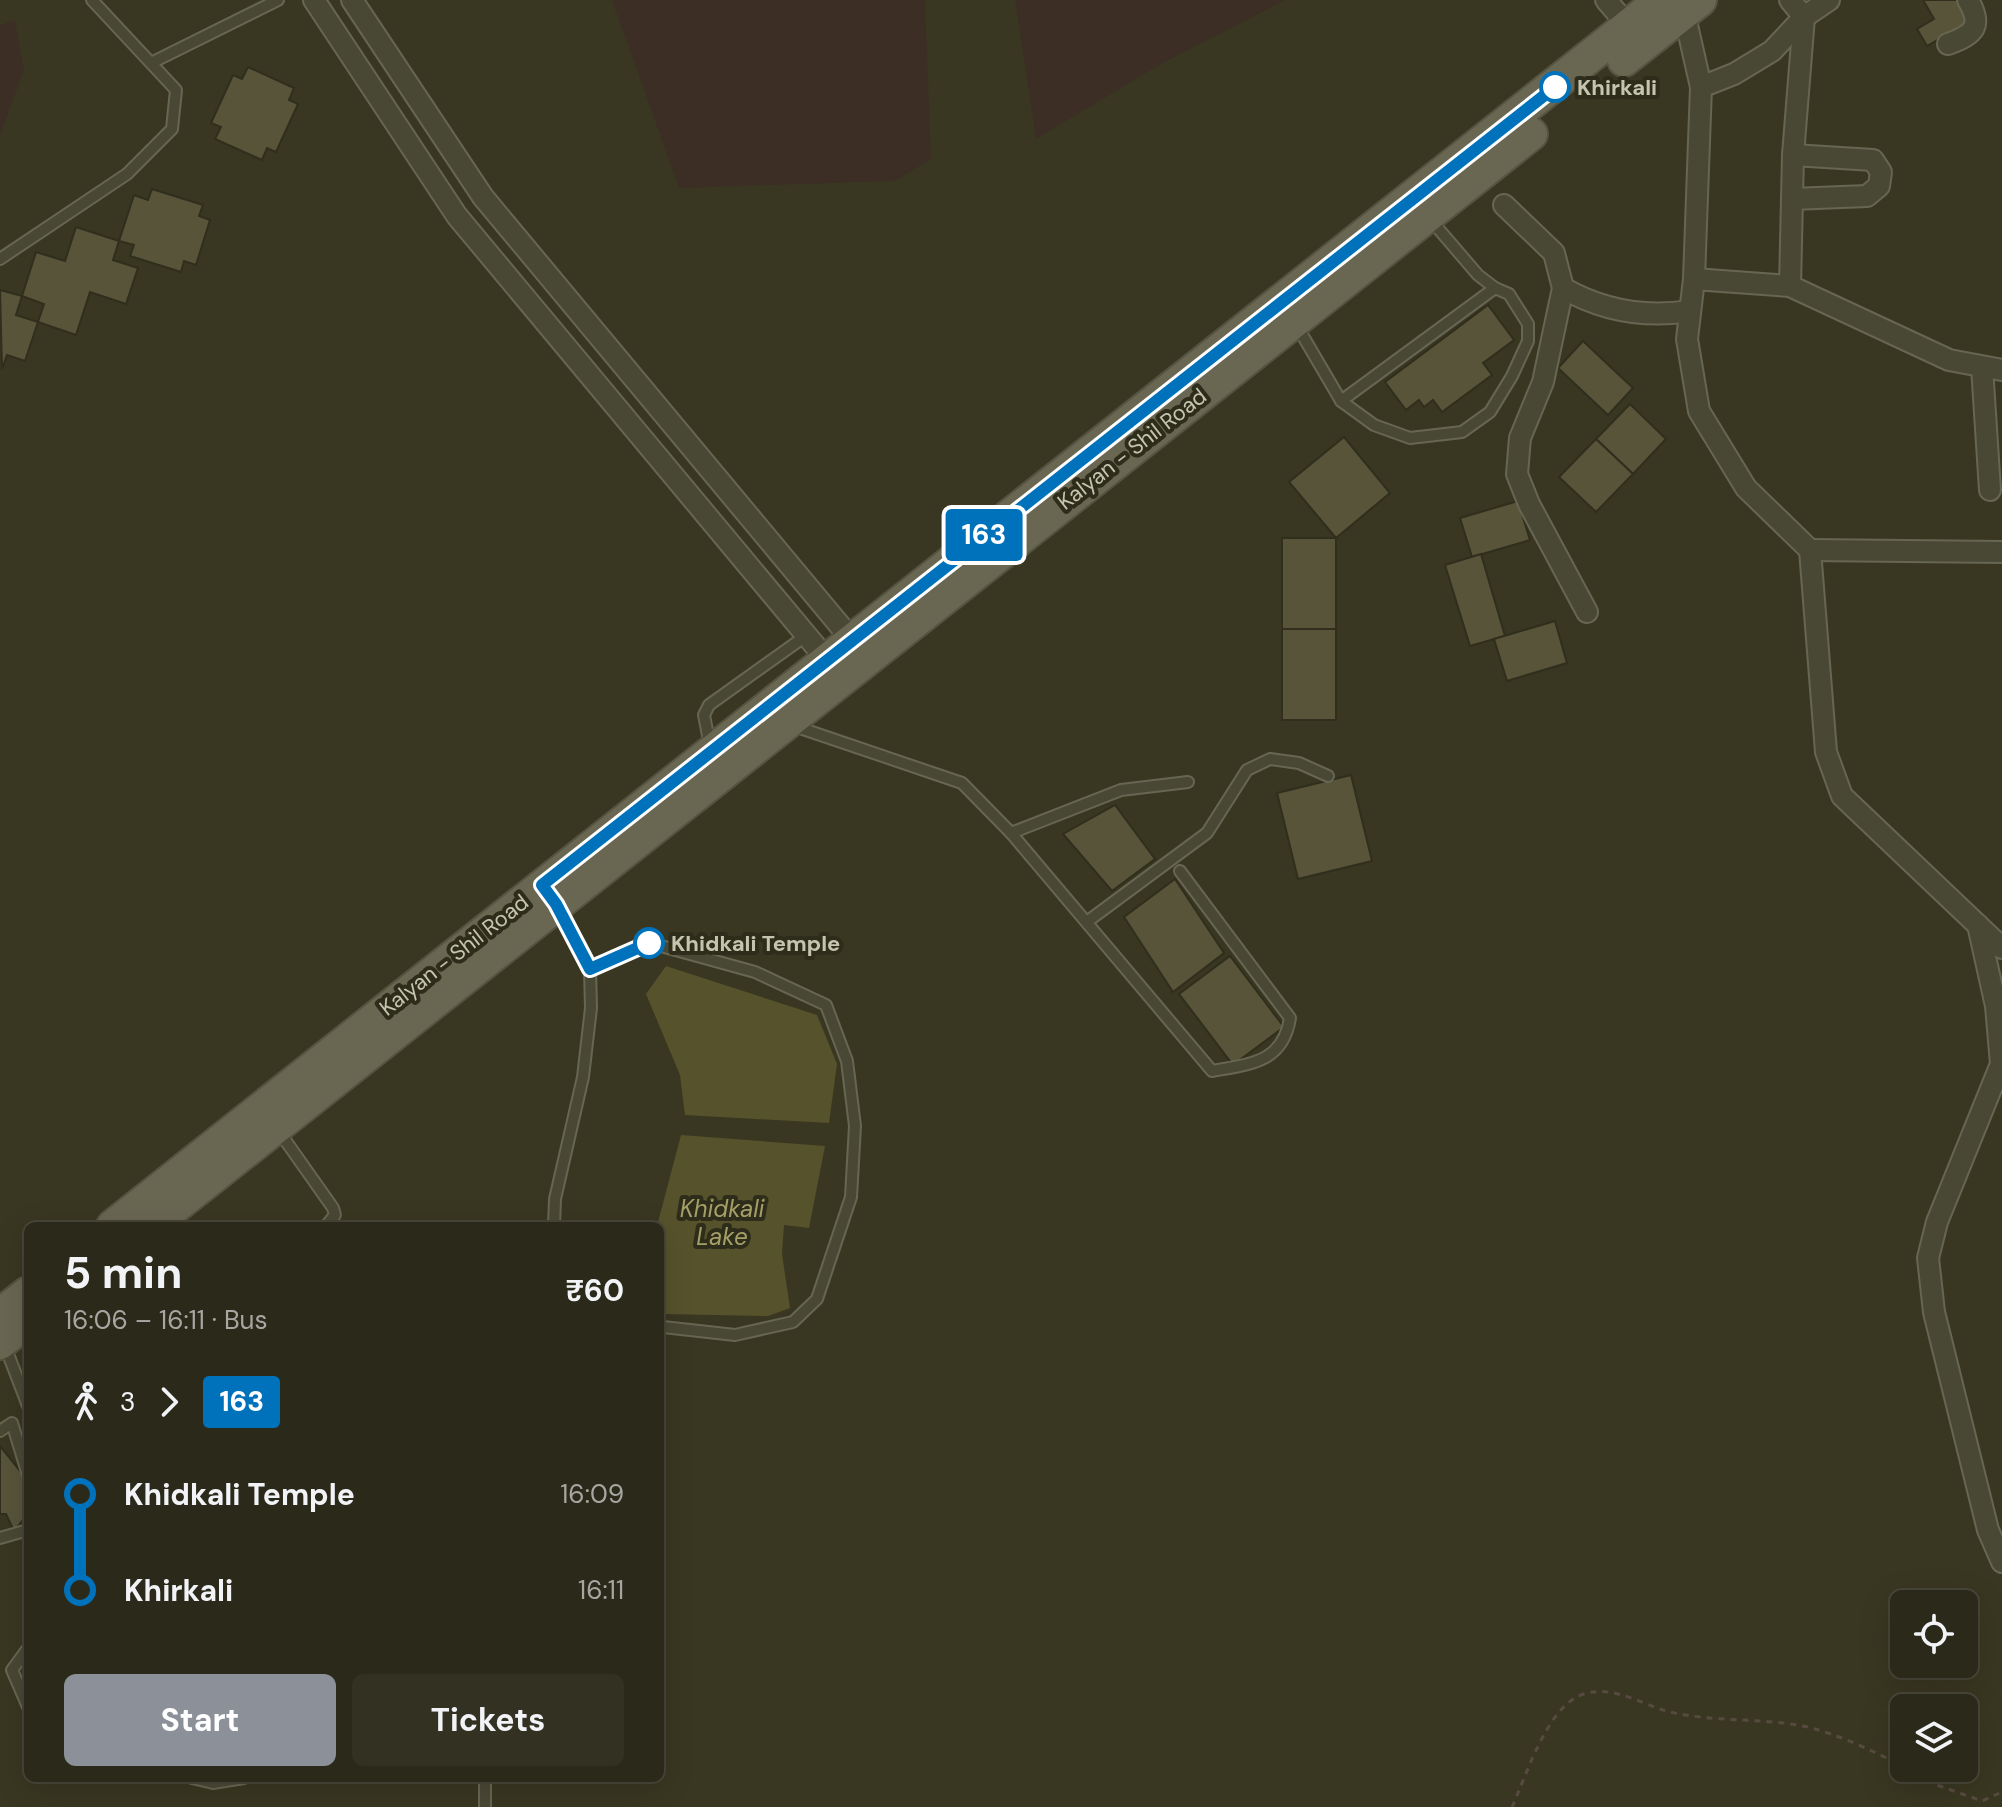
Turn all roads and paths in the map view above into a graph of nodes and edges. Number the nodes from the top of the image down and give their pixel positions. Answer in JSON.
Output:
{"nodes":[{"id":1,"x":92,"y":0,"type":"edge"},
{"id":2,"x":278,"y":0,"type":"edge"},
{"id":3,"x":314,"y":0,"type":"edge"},
{"id":4,"x":352,"y":0,"type":"edge"},
{"id":5,"x":1606,"y":0,"type":"edge"},
{"id":6,"x":1790,"y":0,"type":"edge"},
{"id":7,"x":1829,"y":0,"type":"edge"},
{"id":8,"x":1968,"y":0,"type":"edge"},
{"id":9,"x":1680,"y":3,"type":"edge"},
{"id":10,"x":1804,"y":17,"type":"junction"},
{"id":11,"x":1630,"y":28,"type":"junction"},
{"id":12,"x":1948,"y":44,"type":"dead end"},
{"id":13,"x":151,"y":63,"type":"junction"},
{"id":14,"x":1701,"y":87,"type":"junction"},
{"id":15,"x":1793,"y":155,"type":"junction"},
{"id":16,"x":483,"y":197,"type":"junction"},
{"id":17,"x":1792,"y":199,"type":"junction"},
{"id":18,"x":1504,"y":205,"type":"dead end"},
{"id":19,"x":457,"y":216,"type":"junction"},
{"id":20,"x":1428,"y":216,"type":"junction"},
{"id":21,"x":0,"y":259,"type":"edge"},
{"id":22,"x":1694,"y":279,"type":"junction"},
{"id":23,"x":1790,"y":286,"type":"junction"},
{"id":24,"x":1495,"y":288,"type":"junction"},
{"id":25,"x":1563,"y":288,"type":"junction"},
{"id":26,"x":1690,"y":311,"type":"junction"},
{"id":27,"x":1294,"y":321,"type":"junction"},
{"id":28,"x":1992,"y":369,"type":"edge"},
{"id":29,"x":1341,"y":401,"type":"junction"},
{"id":30,"x":1990,"y":490,"type":"dead end"},
{"id":31,"x":1810,"y":550,"type":"junction"},
{"id":32,"x":2002,"y":552,"type":"edge"},
{"id":33,"x":1587,"y":612,"type":"dead end"},
{"id":34,"x":852,"y":640,"type":"junction"},
{"id":35,"x":817,"y":648,"type":"junction"},
{"id":36,"x":785,"y":723,"type":"junction"},
{"id":37,"x":1328,"y":776,"type":"dead end"},
{"id":38,"x":1188,"y":782,"type":"dead end"},
{"id":39,"x":1011,"y":833,"type":"junction"},
{"id":40,"x":1180,"y":871,"type":"dead end"},
{"id":41,"x":549,"y":894,"type":"junction"},
{"id":42,"x":1088,"y":921,"type":"junction"},
{"id":43,"x":1978,"y":925,"type":"junction"},
{"id":44,"x":2002,"y":948,"type":"edge"},
{"id":45,"x":590,"y":969,"type":"junction"},
{"id":46,"x":277,"y":1129,"type":"junction"},
{"id":47,"x":118,"y":1222,"type":"edge"},
{"id":48,"x":156,"y":1222,"type":"edge"},
{"id":49,"x":329,"y":1222,"type":"edge"},
{"id":50,"x":554,"y":1222,"type":"edge"},
{"id":51,"x":24,"y":1299,"type":"edge"},
{"id":52,"x":24,"y":1323,"type":"edge"},
{"id":53,"x":664,"y":1327,"type":"edge"},
{"id":54,"x":1,"y":1333,"type":"edge"},
{"id":55,"x":24,"y":1395,"type":"edge"},
{"id":56,"x":0,"y":1431,"type":"edge"},
{"id":57,"x":24,"y":1462,"type":"edge"},
{"id":58,"x":24,"y":1531,"type":"edge"},
{"id":59,"x":0,"y":1538,"type":"edge"},
{"id":60,"x":2002,"y":1562,"type":"edge"},
{"id":61,"x":24,"y":1654,"type":"edge"},
{"id":62,"x":24,"y":1698,"type":"edge"},
{"id":63,"x":1890,"y":1759,"type":"edge"},
{"id":64,"x":485,"y":1782,"type":"edge"},
{"id":65,"x":1931,"y":1782,"type":"edge"},
{"id":66,"x":2002,"y":1792,"type":"edge"},
{"id":67,"x":485,"y":1807,"type":"edge"},
{"id":68,"x":1512,"y":1807,"type":"edge"}],
"edges":[{"from":1,"to":13,"type":"lane"},
{"from":2,"to":13,"type":"lane"},
{"from":3,"to":19,"type":"street"},
{"from":4,"to":16,"type":"street"},
{"from":5,"to":11,"type":"street"},
{"from":6,"to":10,"type":"street"},
{"from":7,"to":10,"type":"street"},
{"from":8,"to":12,"type":"street"},
{"from":9,"to":11,"type":"main road","name":"Kalyan - Shil Road"},
{"from":9,"to":14,"type":"street"},
{"from":9,"to":20,"type":"main road","name":"Kalyan - Shil Road"},
{"from":10,"to":14,"type":"street"},
{"from":10,"to":15,"type":"street"},
{"from":11,"to":34,"type":"main road","name":"Kalyan - Shil Road"},
{"from":13,"to":21,"type":"lane"},
{"from":14,"to":22,"type":"street"},
{"from":15,"to":17,"type":"street"},
{"from":15,"to":17,"type":"street"},
{"from":16,"to":19,"type":"street"},
{"from":16,"to":34,"type":"street"},
{"from":17,"to":23,"type":"street"},
{"from":18,"to":25,"type":"street"},
{"from":19,"to":35,"type":"street"},
{"from":20,"to":24,"type":"lane"},
{"from":20,"to":27,"type":"main road","name":"Kalyan - Shil Road"},
{"from":22,"to":23,"type":"street"},
{"from":22,"to":26,"type":"street"},
{"from":23,"to":28,"type":"street"},
{"from":24,"to":29,"type":"lane"},
{"from":24,"to":29,"type":"lane"},
{"from":25,"to":26,"type":"street"},
{"from":25,"to":33,"type":"street"},
{"from":26,"to":31,"type":"street"},
{"from":27,"to":29,"type":"lane"},
{"from":27,"to":36,"type":"main road","name":"Kalyan - Shil Road"},
{"from":28,"to":30,"type":"street"},
{"from":31,"to":32,"type":"street"},
{"from":31,"to":43,"type":"street"},
{"from":34,"to":35,"type":"main road","name":"Kalyan - Shil Road"},
{"from":35,"to":41,"type":"main road","name":"Kalyan - Shil Road"},
{"from":36,"to":39,"type":"lane"},
{"from":36,"to":41,"type":"main road","name":"Kalyan - Shil Road"},
{"from":37,"to":42,"type":"lane"},
{"from":38,"to":39,"type":"lane"},
{"from":39,"to":42,"type":"lane"},
{"from":40,"to":42,"type":"lane"},
{"from":41,"to":45,"type":"lane"},
{"from":41,"to":46,"type":"main road","name":"Kalyan - Shil Road"},
{"from":41,"to":47,"type":"main road","name":"Kalyan - Shil Road"},
{"from":43,"to":44,"type":"street"},
{"from":43,"to":60,"type":"street"},
{"from":45,"to":50,"type":"lane"},
{"from":45,"to":53,"type":"lane"},
{"from":46,"to":48,"type":"main road","name":"Kalyan - Shil Road"},
{"from":46,"to":49,"type":"lane"},
{"from":51,"to":54,"type":"main road"},
{"from":52,"to":54,"type":"main road"},
{"from":54,"to":55,"type":"lane"},
{"from":56,"to":57,"type":"lane"},
{"from":58,"to":59,"type":"lane"},
{"from":61,"to":62,"type":"lane"},
{"from":63,"to":68,"type":"path"},
{"from":64,"to":67,"type":"lane"},
{"from":65,"to":66,"type":"path"}]}
